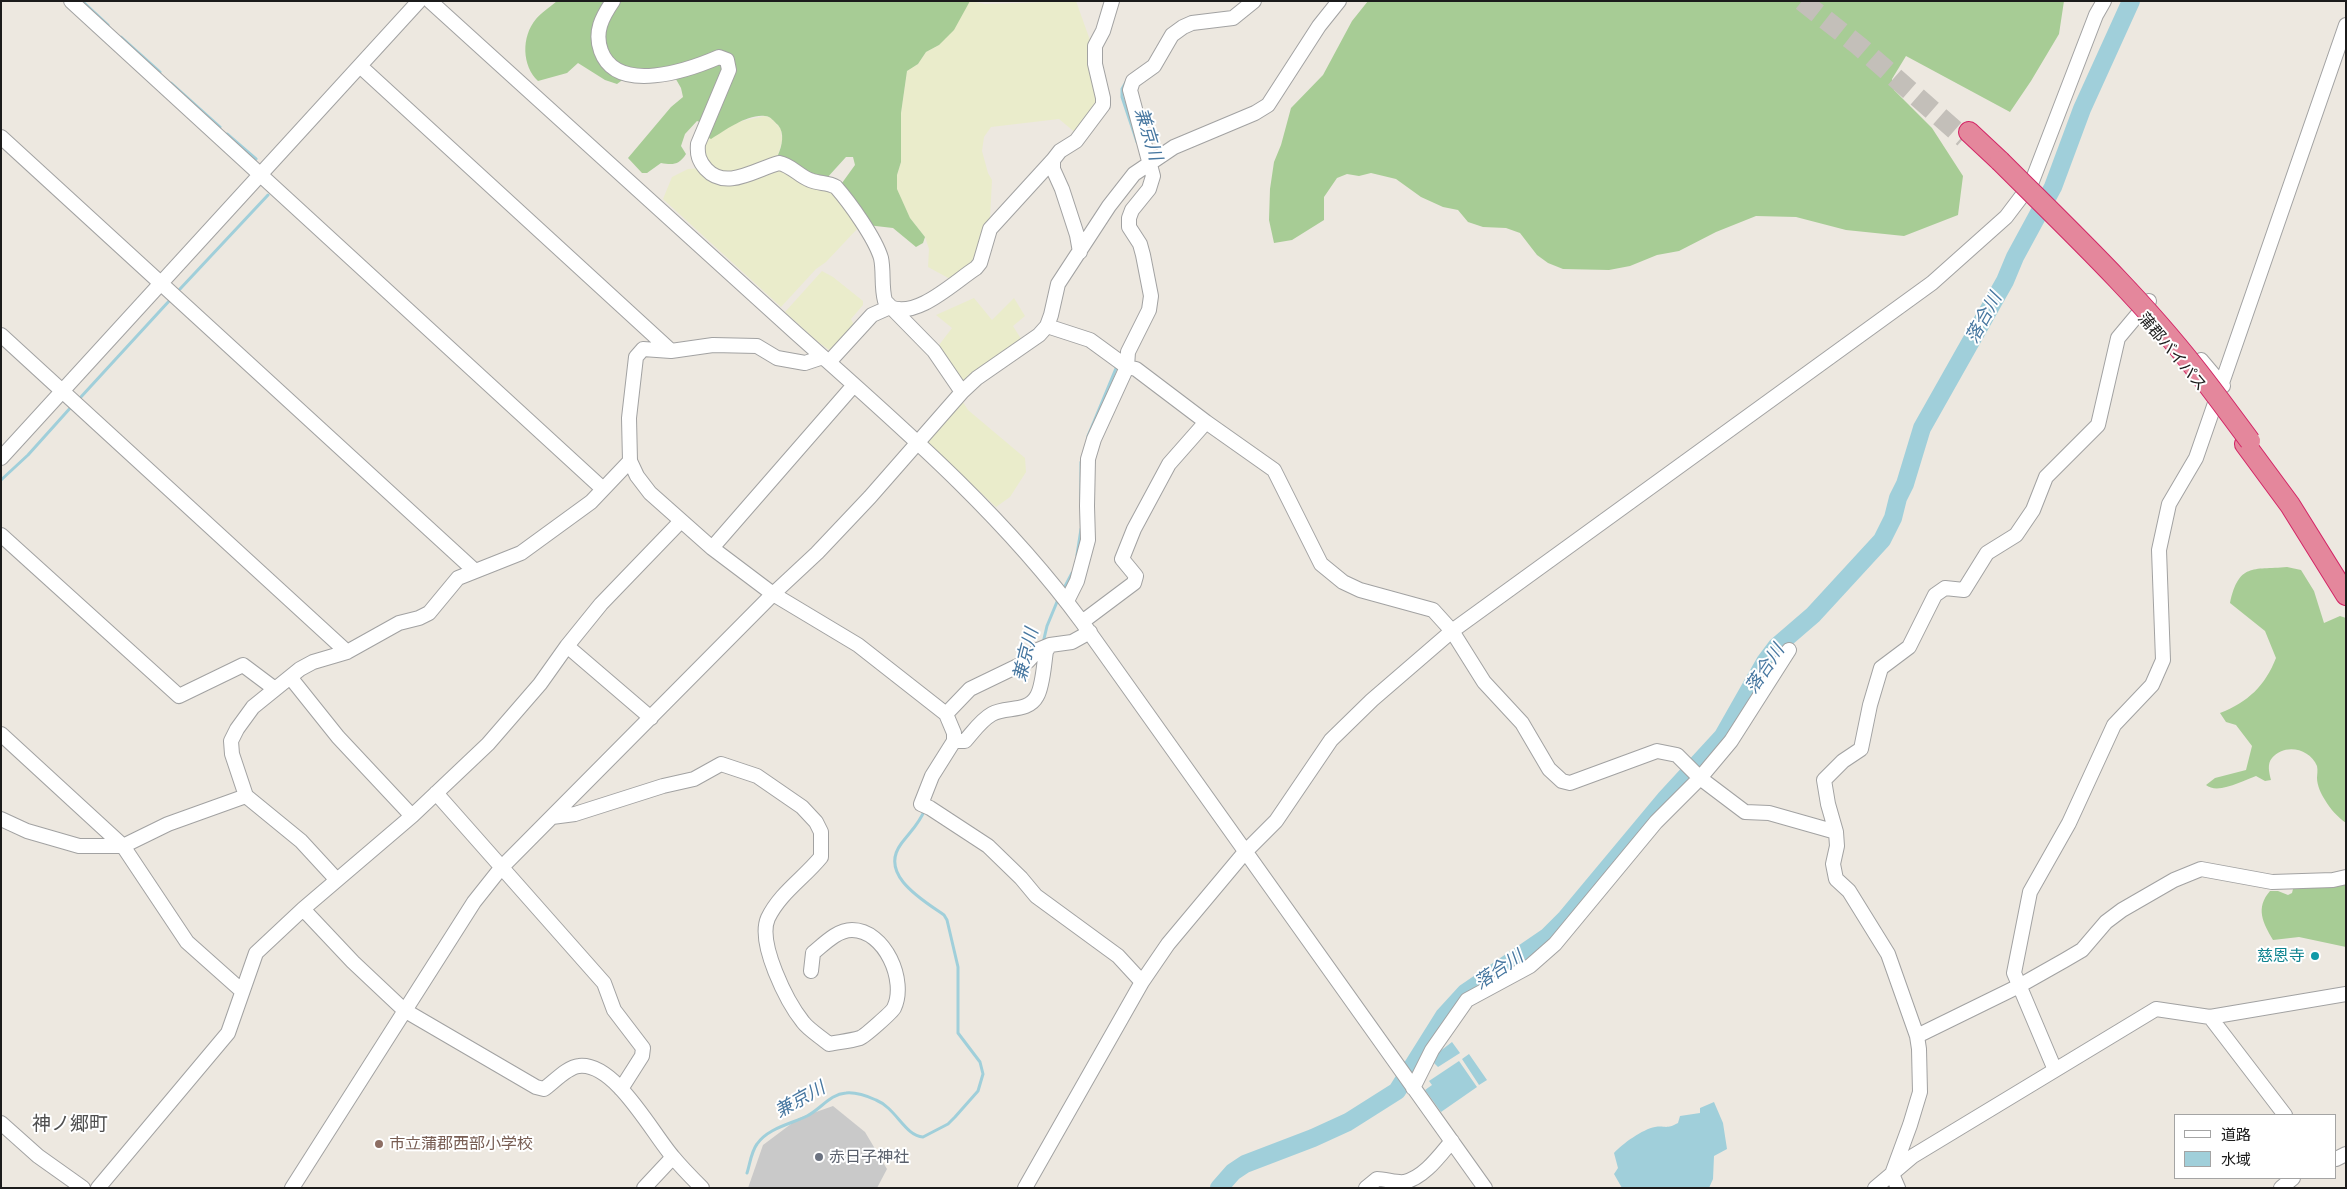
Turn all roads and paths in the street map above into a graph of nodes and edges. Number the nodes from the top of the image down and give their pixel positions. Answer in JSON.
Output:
{"nodes":[{"id":1,"x":71,"y":1,"type":"edge"},
{"id":2,"x":419,"y":1,"type":"edge"},
{"id":3,"x":430,"y":1,"type":"edge"},
{"id":4,"x":613,"y":1,"type":"edge"},
{"id":5,"x":1112,"y":1,"type":"edge"},
{"id":6,"x":1254,"y":1,"type":"edge"},
{"id":7,"x":1340,"y":1,"type":"edge"},
{"id":8,"x":2104,"y":1,"type":"edge"},
{"id":9,"x":2346,"y":25,"type":"edge"},
{"id":10,"x":360,"y":66,"type":"junction"},
{"id":11,"x":1967,"y":135,"type":"tunnel mouth"},
{"id":12,"x":1,"y":137,"type":"edge"},
{"id":13,"x":1053,"y":160,"type":"junction"},
{"id":14,"x":1146,"y":167,"type":"junction"},
{"id":15,"x":260,"y":175,"type":"junction"},
{"id":16,"x":1080,"y":252,"type":"junction"},
{"id":17,"x":162,"y":283,"type":"junction"},
{"id":18,"x":890,"y":308,"type":"junction"},
{"id":19,"x":1047,"y":326,"type":"junction"},
{"id":20,"x":1,"y":335,"type":"edge"},
{"id":21,"x":670,"y":351,"type":"junction"},
{"id":22,"x":826,"y":359,"type":"junction"},
{"id":23,"x":1122,"y":363,"type":"junction"},
{"id":24,"x":854,"y":385,"type":"junction"},
{"id":25,"x":2223,"y":386,"type":"junction"},
{"id":26,"x":62,"y":391,"type":"junction"},
{"id":27,"x":962,"y":392,"type":"junction"},
{"id":28,"x":1206,"y":422,"type":"junction"},
{"id":29,"x":917,"y":442,"type":"junction"},
{"id":30,"x":2247,"y":443,"type":"junction"},
{"id":31,"x":1,"y":458,"type":"edge"},
{"id":32,"x":630,"y":461,"type":"junction"},
{"id":33,"x":603,"y":489,"type":"junction"},
{"id":34,"x":681,"y":521,"type":"junction"},
{"id":35,"x":1,"y":534,"type":"edge"},
{"id":36,"x":712,"y":548,"type":"junction"},
{"id":37,"x":475,"y":571,"type":"junction"},
{"id":38,"x":2346,"y":581,"type":"edge"},
{"id":39,"x":773,"y":594,"type":"junction"},
{"id":40,"x":2346,"y":595,"type":"edge"},
{"id":41,"x":1064,"y":598,"type":"junction"},
{"id":42,"x":1086,"y":627,"type":"junction"},
{"id":43,"x":1452,"y":631,"type":"junction"},
{"id":44,"x":566,"y":646,"type":"junction"},
{"id":45,"x":1045,"y":647,"type":"junction"},
{"id":46,"x":1789,"y":650,"type":"dead end"},
{"id":47,"x":347,"y":652,"type":"junction"},
{"id":48,"x":290,"y":676,"type":"junction"},
{"id":49,"x":275,"y":689,"type":"junction"},
{"id":50,"x":946,"y":714,"type":"junction"},
{"id":51,"x":651,"y":718,"type":"junction"},
{"id":52,"x":1,"y":734,"type":"edge"},
{"id":53,"x":958,"y":741,"type":"junction"},
{"id":54,"x":1699,"y":776,"type":"junction"},
{"id":55,"x":436,"y":793,"type":"junction"},
{"id":56,"x":246,"y":796,"type":"junction"},
{"id":57,"x":412,"y":816,"type":"junction"},
{"id":58,"x":552,"y":817,"type":"junction"},
{"id":59,"x":1,"y":819,"type":"edge"},
{"id":60,"x":1836,"y":832,"type":"junction"},
{"id":61,"x":123,"y":846,"type":"junction"},
{"id":62,"x":1245,"y":852,"type":"junction"},
{"id":63,"x":501,"y":868,"type":"junction"},
{"id":64,"x":2346,"y":877,"type":"edge"},
{"id":65,"x":336,"y":879,"type":"junction"},
{"id":66,"x":303,"y":909,"type":"junction"},
{"id":67,"x":811,"y":971,"type":"dead end"},
{"id":68,"x":1142,"y":982,"type":"junction"},
{"id":69,"x":2019,"y":986,"type":"junction"},
{"id":70,"x":242,"y":991,"type":"junction"},
{"id":71,"x":2346,"y":994,"type":"edge"},
{"id":72,"x":404,"y":1010,"type":"junction"},
{"id":73,"x":2210,"y":1017,"type":"junction"},
{"id":74,"x":1917,"y":1036,"type":"junction"},
{"id":75,"x":2055,"y":1070,"type":"junction"},
{"id":76,"x":1412,"y":1086,"type":"junction"},
{"id":77,"x":621,"y":1089,"type":"junction"},
{"id":78,"x":2284,"y":1114,"type":"edge"},
{"id":79,"x":1,"y":1123,"type":"edge"},
{"id":80,"x":1452,"y":1141,"type":"junction"},
{"id":81,"x":673,"y":1157,"type":"junction"},
{"id":82,"x":1892,"y":1174,"type":"junction"},
{"id":83,"x":2292,"y":1179,"type":"edge"},
{"id":84,"x":83,"y":1188,"type":"edge"},
{"id":85,"x":98,"y":1188,"type":"edge"},
{"id":86,"x":292,"y":1188,"type":"edge"},
{"id":87,"x":644,"y":1188,"type":"edge"},
{"id":88,"x":702,"y":1188,"type":"edge"},
{"id":89,"x":1025,"y":1188,"type":"edge"},
{"id":90,"x":1366,"y":1188,"type":"edge"},
{"id":91,"x":1485,"y":1188,"type":"edge"},
{"id":92,"x":1876,"y":1188,"type":"edge"},
{"id":93,"x":1898,"y":1188,"type":"edge"},
{"id":94,"x":2281,"y":1188,"type":"edge"}],
"edges":[{"from":1,"to":15,"type":"street"},
{"from":2,"to":10,"type":"street"},
{"from":3,"to":22,"type":"street"},
{"from":4,"to":18,"type":"street"},
{"from":5,"to":13,"type":"street"},
{"from":6,"to":14,"type":"street"},
{"from":7,"to":14,"type":"street"},
{"from":8,"to":43,"type":"street"},
{"from":9,"to":25,"type":"street"},
{"from":10,"to":15,"type":"street"},
{"from":10,"to":21,"type":"street"},
{"from":11,"to":30,"type":"highway","name":"蒲郡バイパス","bridge":true},
{"from":12,"to":17,"type":"street"},
{"from":13,"to":16,"type":"street"},
{"from":13,"to":18,"type":"street"},
{"from":14,"to":16,"type":"street"},
{"from":14,"to":23,"type":"street"},
{"from":15,"to":17,"type":"street"},
{"from":15,"to":33,"type":"street"},
{"from":16,"to":19,"type":"street"},
{"from":17,"to":26,"type":"street"},
{"from":17,"to":37,"type":"street"},
{"from":18,"to":22,"type":"street"},
{"from":18,"to":27,"type":"street"},
{"from":19,"to":23,"type":"street"},
{"from":19,"to":27,"type":"street"},
{"from":20,"to":26,"type":"street"},
{"from":21,"to":22,"type":"street"},
{"from":21,"to":32,"type":"street"},
{"from":22,"to":24,"type":"street"},
{"from":23,"to":28,"type":"street"},
{"from":23,"to":41,"type":"street"},
{"from":24,"to":29,"type":"street"},
{"from":24,"to":36,"type":"street"},
{"from":25,"to":60,"type":"street"},
{"from":25,"to":69,"type":"street"},
{"from":26,"to":31,"type":"street"},
{"from":26,"to":47,"type":"street"},
{"from":27,"to":29,"type":"street"},
{"from":28,"to":42,"type":"street"},
{"from":28,"to":43,"type":"street"},
{"from":29,"to":39,"type":"street"},
{"from":29,"to":41,"type":"street"},
{"from":30,"to":38,"type":"highway","name":"蒲郡バイパス"},
{"from":30,"to":40,"type":"highway","name":"蒲郡バイパス"},
{"from":32,"to":33,"type":"street"},
{"from":32,"to":34,"type":"street"},
{"from":33,"to":37,"type":"street"},
{"from":34,"to":36,"type":"street"},
{"from":34,"to":44,"type":"street"},
{"from":35,"to":49,"type":"street"},
{"from":36,"to":39,"type":"street"},
{"from":37,"to":47,"type":"street"},
{"from":39,"to":50,"type":"street"},
{"from":39,"to":51,"type":"street"},
{"from":41,"to":42,"type":"street"},
{"from":42,"to":45,"type":"street"},
{"from":42,"to":62,"type":"street"},
{"from":43,"to":54,"type":"street"},
{"from":43,"to":62,"type":"street"},
{"from":44,"to":51,"type":"street"},
{"from":44,"to":55,"type":"street"},
{"from":45,"to":50,"type":"street"},
{"from":45,"to":53,"type":"street"},
{"from":46,"to":54,"type":"street"},
{"from":47,"to":48,"type":"street"},
{"from":48,"to":49,"type":"street"},
{"from":48,"to":57,"type":"street"},
{"from":49,"to":56,"type":"street"},
{"from":50,"to":53,"type":"street"},
{"from":51,"to":58,"type":"street"},
{"from":52,"to":61,"type":"street"},
{"from":53,"to":68,"type":"street"},
{"from":54,"to":60,"type":"street"},
{"from":54,"to":76,"type":"street"},
{"from":55,"to":57,"type":"street"},
{"from":55,"to":63,"type":"street"},
{"from":56,"to":61,"type":"street"},
{"from":56,"to":65,"type":"street"},
{"from":57,"to":65,"type":"street"},
{"from":58,"to":63,"type":"street"},
{"from":58,"to":67,"type":"street"},
{"from":59,"to":61,"type":"street"},
{"from":60,"to":74,"type":"street"},
{"from":61,"to":70,"type":"street"},
{"from":62,"to":68,"type":"street"},
{"from":62,"to":76,"type":"street"},
{"from":63,"to":72,"type":"street"},
{"from":63,"to":77,"type":"street"},
{"from":64,"to":69,"type":"street"},
{"from":65,"to":66,"type":"street"},
{"from":66,"to":70,"type":"street"},
{"from":66,"to":72,"type":"street"},
{"from":68,"to":89,"type":"street"},
{"from":69,"to":74,"type":"street"},
{"from":69,"to":75,"type":"street"},
{"from":70,"to":85,"type":"street"},
{"from":71,"to":73,"type":"street"},
{"from":72,"to":77,"type":"street"},
{"from":72,"to":86,"type":"street"},
{"from":73,"to":75,"type":"street"},
{"from":73,"to":78,"type":"street"},
{"from":74,"to":82,"type":"street"},
{"from":75,"to":82,"type":"street"},
{"from":76,"to":80,"type":"street"},
{"from":77,"to":81,"type":"street"},
{"from":79,"to":84,"type":"street"},
{"from":80,"to":90,"type":"street"},
{"from":80,"to":91,"type":"street"},
{"from":81,"to":87,"type":"street"},
{"from":81,"to":88,"type":"street"},
{"from":82,"to":92,"type":"street"},
{"from":82,"to":93,"type":"street"},
{"from":83,"to":94,"type":"street"}]}
